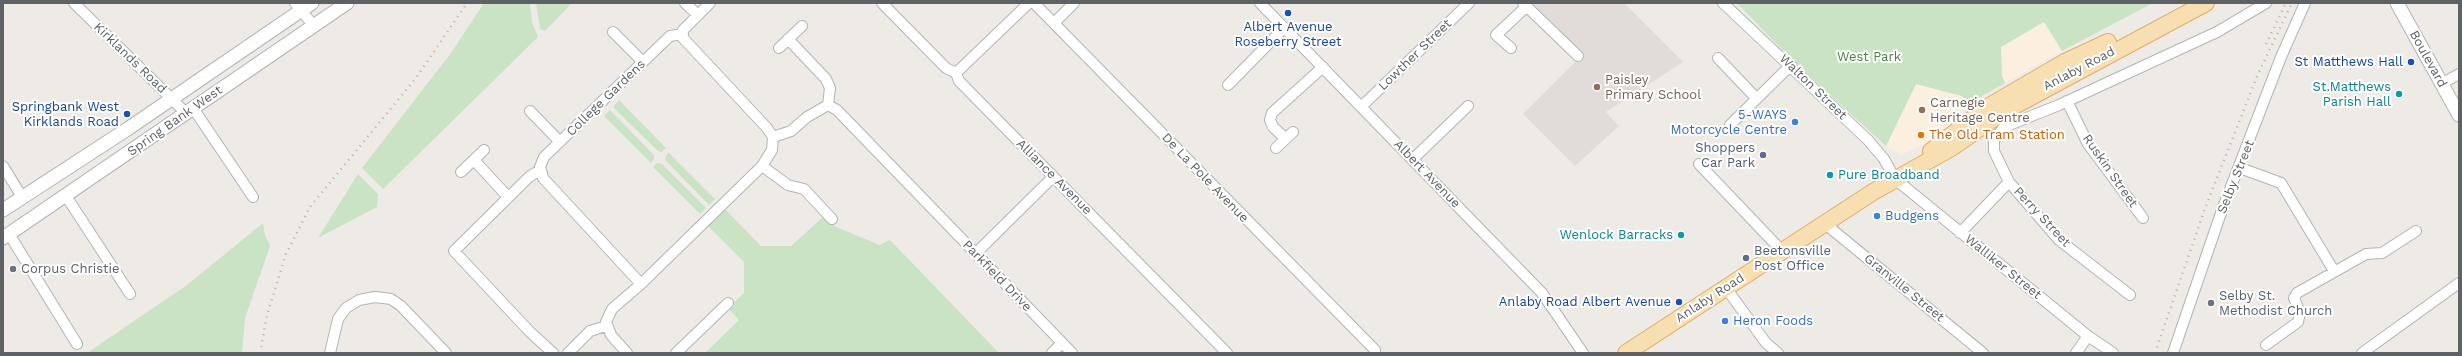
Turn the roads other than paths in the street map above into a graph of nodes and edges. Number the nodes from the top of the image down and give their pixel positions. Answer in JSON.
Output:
{"nodes":[{"id":1,"x":74,"y":3,"type":"edge"},
{"id":2,"x":347,"y":3,"type":"edge"},
{"id":3,"x":685,"y":3,"type":"edge"},
{"id":4,"x":710,"y":3,"type":"edge"},
{"id":5,"x":882,"y":3,"type":"edge"},
{"id":6,"x":1029,"y":3,"type":"edge"},
{"id":7,"x":1034,"y":3,"type":"edge"},
{"id":8,"x":1074,"y":3,"type":"edge"},
{"id":9,"x":1260,"y":3,"type":"edge"},
{"id":10,"x":1469,"y":3,"type":"edge"},
{"id":11,"x":1723,"y":3,"type":"edge"},
{"id":12,"x":2182,"y":3,"type":"edge"},
{"id":13,"x":2206,"y":3,"type":"edge"},
{"id":14,"x":2266,"y":3,"type":"edge"},
{"id":15,"x":2305,"y":3,"type":"edge"},
{"id":16,"x":2397,"y":3,"type":"edge"},
{"id":17,"x":303,"y":5,"type":"edge"},
{"id":18,"x":1524,"y":5,"type":"edge"},
{"id":19,"x":698,"y":15,"type":"junction"},
{"id":20,"x":1054,"y":23,"type":"junction"},
{"id":21,"x":314,"y":26,"type":"junction"},
{"id":22,"x":802,"y":26,"type":"dead end"},
{"id":23,"x":1284,"y":28,"type":"junction"},
{"id":24,"x":613,"y":32,"type":"dead end"},
{"id":25,"x":683,"y":34,"type":"junction"},
{"id":26,"x":788,"y":39,"type":"junction"},
{"id":27,"x":779,"y":48,"type":"dead end"},
{"id":28,"x":1511,"y":48,"type":"dead end"},
{"id":29,"x":1578,"y":56,"type":"dead end"},
{"id":30,"x":2092,"y":56,"type":"junction"},
{"id":31,"x":1718,"y":58,"type":"dead end"},
{"id":32,"x":643,"y":62,"type":"junction"},
{"id":33,"x":1791,"y":65,"type":"junction"},
{"id":34,"x":1323,"y":67,"type":"junction"},
{"id":35,"x":956,"y":73,"type":"junction"},
{"id":36,"x":2459,"y":74,"type":"edge"},
{"id":37,"x":2441,"y":84,"type":"junction"},
{"id":38,"x":1228,"y":85,"type":"dead end"},
{"id":39,"x":1756,"y":98,"type":"junction"},
{"id":40,"x":173,"y":99,"type":"junction"},
{"id":41,"x":2067,"y":101,"type":"junction"},
{"id":42,"x":828,"y":105,"type":"junction"},
{"id":43,"x":1468,"y":106,"type":"dead end"},
{"id":44,"x":1362,"y":107,"type":"junction"},
{"id":45,"x":189,"y":111,"type":"junction"},
{"id":46,"x":530,"y":111,"type":"dead end"},
{"id":47,"x":2459,"y":115,"type":"edge"},
{"id":48,"x":1730,"y":125,"type":"dead end"},
{"id":49,"x":773,"y":137,"type":"junction"},
{"id":50,"x":1994,"y":140,"type":"joint"},
{"id":51,"x":560,"y":142,"type":"junction"},
{"id":52,"x":1276,"y":148,"type":"dead end"},
{"id":53,"x":484,"y":150,"type":"dead end"},
{"id":54,"x":1413,"y":159,"type":"junction"},
{"id":55,"x":474,"y":160,"type":"junction"},
{"id":56,"x":1699,"y":164,"type":"dead end"},
{"id":57,"x":3,"y":166,"type":"edge"},
{"id":58,"x":762,"y":166,"type":"junction"},
{"id":59,"x":2240,"y":168,"type":"junction"},
{"id":60,"x":461,"y":172,"type":"dead end"},
{"id":61,"x":542,"y":173,"type":"junction"},
{"id":62,"x":1053,"y":177,"type":"junction"},
{"id":63,"x":1895,"y":179,"type":"junction"},
{"id":64,"x":2009,"y":182,"type":"junction"},
{"id":65,"x":66,"y":196,"type":"junction"},
{"id":66,"x":253,"y":197,"type":"dead end"},
{"id":67,"x":508,"y":197,"type":"junction"},
{"id":68,"x":22,"y":198,"type":"junction"},
{"id":69,"x":3,"y":210,"type":"edge"},
{"id":70,"x":2143,"y":218,"type":"dead end"},
{"id":71,"x":832,"y":219,"type":"dead end"},
{"id":72,"x":1824,"y":223,"type":"junction"},
{"id":73,"x":2416,"y":231,"type":"dead end"},
{"id":74,"x":1960,"y":233,"type":"junction"},
{"id":75,"x":6,"y":236,"type":"edge"},
{"id":76,"x":1782,"y":251,"type":"junction"},
{"id":77,"x":976,"y":253,"type":"junction"},
{"id":78,"x":2334,"y":271,"type":"junction"},
{"id":79,"x":2459,"y":283,"type":"edge"},
{"id":80,"x":641,"y":284,"type":"junction"},
{"id":81,"x":1726,"y":288,"type":"junction"},
{"id":82,"x":130,"y":294,"type":"dead end"},
{"id":83,"x":2130,"y":295,"type":"dead end"},
{"id":84,"x":728,"y":303,"type":"dead end"},
{"id":85,"x":606,"y":326,"type":"junction"},
{"id":86,"x":2088,"y":336,"type":"junction"},
{"id":87,"x":1062,"y":343,"type":"junction"},
{"id":88,"x":77,"y":344,"type":"dead end"},
{"id":89,"x":2266,"y":345,"type":"dead end"},
{"id":90,"x":1642,"y":348,"type":"edge"},
{"id":91,"x":330,"y":353,"type":"edge"},
{"id":92,"x":446,"y":353,"type":"edge"},
{"id":93,"x":553,"y":353,"type":"edge"},
{"id":94,"x":568,"y":353,"type":"edge"},
{"id":95,"x":627,"y":353,"type":"edge"},
{"id":96,"x":676,"y":353,"type":"edge"},
{"id":97,"x":1052,"y":353,"type":"edge"},
{"id":98,"x":1072,"y":353,"type":"edge"},
{"id":99,"x":1227,"y":353,"type":"edge"},
{"id":100,"x":1375,"y":353,"type":"edge"},
{"id":101,"x":1583,"y":353,"type":"edge"},
{"id":102,"x":1626,"y":353,"type":"edge"},
{"id":103,"x":1778,"y":353,"type":"edge"},
{"id":104,"x":1983,"y":353,"type":"edge"},
{"id":105,"x":2076,"y":353,"type":"edge"},
{"id":106,"x":2113,"y":353,"type":"edge"},
{"id":107,"x":2173,"y":353,"type":"edge"},
{"id":108,"x":2362,"y":353,"type":"edge"}],
"edges":[{"from":1,"to":40,"type":"street","name":"Kirklands Road"},
{"from":2,"to":21,"type":"street","name":"Spring Bank West"},
{"from":3,"to":19,"type":"street"},
{"from":4,"to":19,"type":"street"},
{"from":5,"to":35,"type":"street","name":"Alliance Avenue"},
{"from":6,"to":35,"type":"street"},
{"from":7,"to":20,"type":"street","name":"De La Pole Avenue"},
{"from":8,"to":20,"type":"street"},
{"from":9,"to":23,"type":"street","name":"Albert Avenue"},
{"from":10,"to":44,"type":"street","name":"Lowther Street"},
{"from":11,"to":33,"type":"street","name":"Walton Street"},
{"from":12,"to":30,"type":"main road","name":"Anlaby Road"},
{"from":13,"to":30,"type":"main road","name":"Anlaby Road"},
{"from":14,"to":41,"type":"street","name":"Anlaby Road"},
{"from":15,"to":59,"type":"street","name":"Selby Street"},
{"from":16,"to":37,"type":"street","name":"Boulevard"},
{"from":17,"to":21,"type":"street"},
{"from":17,"to":40,"type":"street","name":"Spring Bank West"},
{"from":18,"to":28,"type":"street"},
{"from":18,"to":29,"type":"street"},
{"from":19,"to":25,"type":"street"},
{"from":20,"to":100,"type":"street","name":"De La Pole Avenue"},
{"from":21,"to":45,"type":"street","name":"Spring Bank West"},
{"from":22,"to":26,"type":"street"},
{"from":23,"to":34,"type":"street","name":"Albert Avenue"},
{"from":23,"to":38,"type":"street"},
{"from":24,"to":32,"type":"street"},
{"from":25,"to":32,"type":"street","name":"College Gardens"},
{"from":25,"to":49,"type":"street"},
{"from":26,"to":27,"type":"street"},
{"from":26,"to":42,"type":"street"},
{"from":30,"to":63,"type":"main road","name":"Anlaby Road"},
{"from":31,"to":39,"type":"street"},
{"from":32,"to":51,"type":"street","name":"College Gardens"},
{"from":33,"to":39,"type":"street"},
{"from":33,"to":63,"type":"street","name":"Walton Street"},
{"from":34,"to":44,"type":"street","name":"Albert Avenue"},
{"from":34,"to":52,"type":"street"},
{"from":35,"to":62,"type":"street","name":"Alliance Avenue"},
{"from":36,"to":37,"type":"street"},
{"from":37,"to":47,"type":"street","name":"Boulevard"},
{"from":39,"to":48,"type":"street"},
{"from":40,"to":45,"type":"street","name":"Kirklands Road"},
{"from":40,"to":68,"type":"street","name":"Spring Bank West"},
{"from":41,"to":50,"type":"street","name":"Anlaby Road"},
{"from":41,"to":70,"type":"street","name":"Ruskin Street"},
{"from":42,"to":49,"type":"street"},
{"from":42,"to":77,"type":"street","name":"Parkfield Drive"},
{"from":43,"to":54,"type":"street"},
{"from":44,"to":54,"type":"street","name":"Albert Avenue"},
{"from":45,"to":65,"type":"street","name":"Spring Bank West"},
{"from":45,"to":66,"type":"street","name":"Kirklands Road"},
{"from":46,"to":51,"type":"street"},
{"from":49,"to":58,"type":"street"},
{"from":50,"to":64,"type":"street","name":"Perry Street"},
{"from":51,"to":61,"type":"street","name":"College Gardens"},
{"from":53,"to":55,"type":"street"},
{"from":54,"to":101,"type":"street","name":"Albert Avenue"},
{"from":55,"to":60,"type":"street"},
{"from":55,"to":67,"type":"street"},
{"from":56,"to":76,"type":"street"},
{"from":57,"to":68,"type":"street"},
{"from":58,"to":71,"type":"street"},
{"from":58,"to":80,"type":"street"},
{"from":59,"to":78,"type":"street"},
{"from":59,"to":107,"type":"street","name":"Selby Street"},
{"from":61,"to":67,"type":"street"},
{"from":61,"to":80,"type":"street"},
{"from":62,"to":77,"type":"street"},
{"from":62,"to":99,"type":"street","name":"Alliance Avenue"},
{"from":63,"to":72,"type":"main road","name":"Anlaby Road"},
{"from":63,"to":74,"type":"street","name":"Walliker Street"},
{"from":64,"to":74,"type":"street"},
{"from":64,"to":83,"type":"street","name":"Perry Street"},
{"from":65,"to":75,"type":"street","name":"Spring Bank West"},
{"from":65,"to":82,"type":"street"},
{"from":67,"to":93,"type":"street"},
{"from":68,"to":69,"type":"street","name":"Spring Bank West"},
{"from":72,"to":76,"type":"main road","name":"Anlaby Road"},
{"from":72,"to":104,"type":"street","name":"Granville Street"},
{"from":73,"to":78,"type":"street"},
{"from":74,"to":86,"type":"street","name":"Walliker Street"},
{"from":75,"to":88,"type":"street"},
{"from":76,"to":81,"type":"main road","name":"Anlaby Road"},
{"from":77,"to":87,"type":"street","name":"Parkfield Drive"},
{"from":78,"to":89,"type":"street"},
{"from":79,"to":108,"type":"street"},
{"from":80,"to":85,"type":"street"},
{"from":81,"to":90,"type":"main road","name":"Anlaby Road"},
{"from":81,"to":103,"type":"street"},
{"from":84,"to":96,"type":"street"},
{"from":85,"to":94,"type":"street"},
{"from":85,"to":95,"type":"street"},
{"from":86,"to":105,"type":"street"},
{"from":86,"to":106,"type":"street","name":"Walliker Street"},
{"from":87,"to":97,"type":"street"},
{"from":87,"to":98,"type":"street","name":"Parkfield Drive"},
{"from":90,"to":102,"type":"main road","name":"Anlaby Road"},
{"from":91,"to":92,"type":"street"}]}
